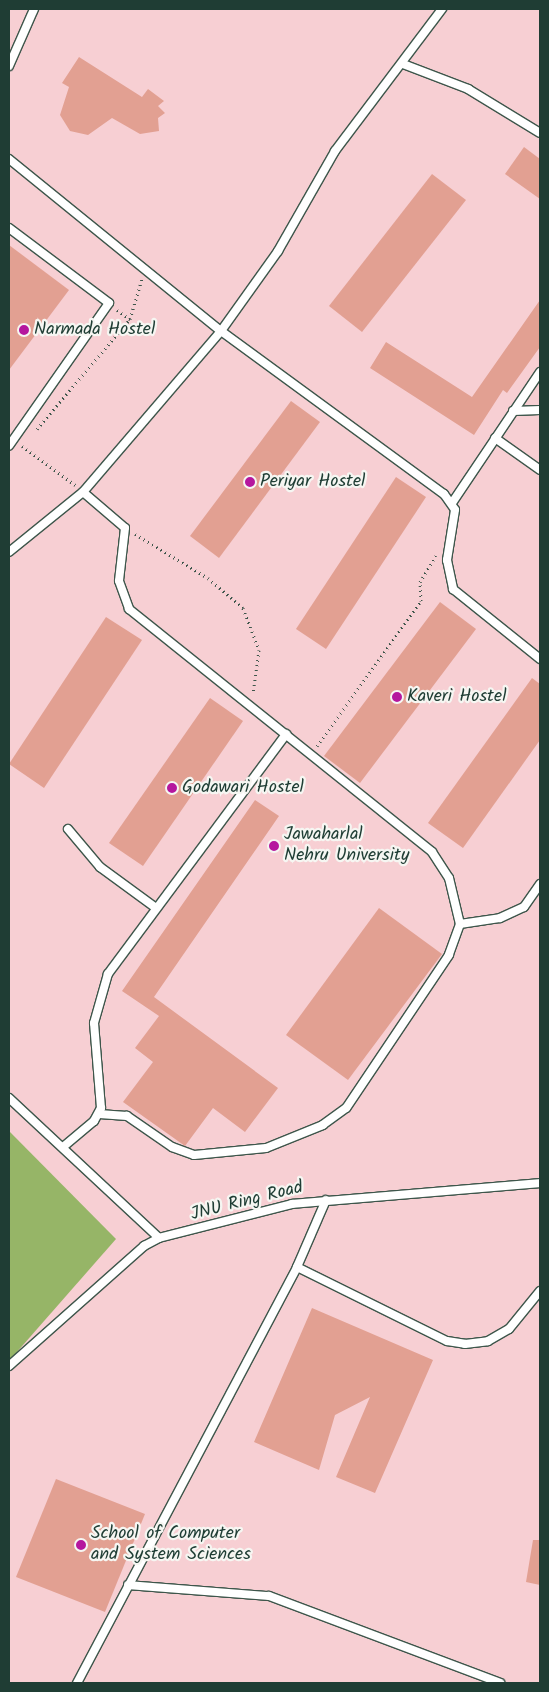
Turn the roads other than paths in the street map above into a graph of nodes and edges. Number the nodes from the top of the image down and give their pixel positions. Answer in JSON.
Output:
{"nodes":[{"id":1,"x":34,"y":9,"type":"edge"},
{"id":2,"x":442,"y":9,"type":"edge"},
{"id":3,"x":403,"y":64,"type":"junction"},
{"id":4,"x":9,"y":66,"type":"edge"},
{"id":5,"x":540,"y":133,"type":"edge"},
{"id":6,"x":9,"y":159,"type":"edge"},
{"id":7,"x":9,"y":228,"type":"edge"},
{"id":8,"x":221,"y":330,"type":"junction"},
{"id":9,"x":540,"y":372,"type":"edge"},
{"id":10,"x":540,"y":410,"type":"edge"},
{"id":11,"x":513,"y":411,"type":"junction"},
{"id":12,"x":495,"y":438,"type":"junction"},
{"id":13,"x":9,"y":446,"type":"edge"},
{"id":14,"x":540,"y":470,"type":"edge"},
{"id":15,"x":83,"y":492,"type":"junction"},
{"id":16,"x":452,"y":503,"type":"junction"},
{"id":17,"x":9,"y":552,"type":"edge"},
{"id":18,"x":540,"y":659,"type":"edge"},
{"id":19,"x":286,"y":734,"type":"junction"},
{"id":20,"x":68,"y":829,"type":"dead end"},
{"id":21,"x":540,"y":884,"type":"edge"},
{"id":22,"x":156,"y":908,"type":"junction"},
{"id":23,"x":460,"y":924,"type":"junction"},
{"id":24,"x":9,"y":1098,"type":"edge"},
{"id":25,"x":99,"y":1114,"type":"junction"},
{"id":26,"x":63,"y":1147,"type":"junction"},
{"id":27,"x":540,"y":1184,"type":"edge"},
{"id":28,"x":326,"y":1200,"type":"junction"},
{"id":29,"x":159,"y":1238,"type":"junction"},
{"id":30,"x":297,"y":1267,"type":"junction"},
{"id":31,"x":540,"y":1290,"type":"edge"},
{"id":32,"x":9,"y":1366,"type":"edge"},
{"id":33,"x":128,"y":1585,"type":"junction"},
{"id":34,"x":77,"y":1683,"type":"edge"},
{"id":35,"x":500,"y":1683,"type":"edge"}],
"edges":[{"from":1,"to":4,"type":"lane"},
{"from":2,"to":3,"type":"lane"},
{"from":3,"to":5,"type":"lane"},
{"from":3,"to":8,"type":"lane"},
{"from":6,"to":8,"type":"lane"},
{"from":7,"to":13,"type":"lane"},
{"from":8,"to":15,"type":"lane"},
{"from":8,"to":16,"type":"lane"},
{"from":9,"to":11,"type":"lane"},
{"from":10,"to":11,"type":"lane"},
{"from":11,"to":12,"type":"lane"},
{"from":12,"to":14,"type":"lane"},
{"from":12,"to":16,"type":"lane"},
{"from":15,"to":17,"type":"lane"},
{"from":15,"to":19,"type":"lane"},
{"from":16,"to":18,"type":"lane"},
{"from":19,"to":22,"type":"lane"},
{"from":19,"to":23,"type":"lane"},
{"from":20,"to":22,"type":"lane"},
{"from":21,"to":23,"type":"lane"},
{"from":22,"to":25,"type":"lane"},
{"from":23,"to":25,"type":"lane"},
{"from":24,"to":26,"type":"lane"},
{"from":25,"to":26,"type":"lane"},
{"from":26,"to":29,"type":"lane"},
{"from":27,"to":28,"type":"lane","name":"JNU Ring Road"},
{"from":28,"to":29,"type":"lane","name":"JNU Ring Road"},
{"from":28,"to":30,"type":"lane"},
{"from":29,"to":32,"type":"lane","name":"JNU Ring Road"},
{"from":30,"to":31,"type":"lane"},
{"from":30,"to":33,"type":"lane"},
{"from":33,"to":34,"type":"lane"},
{"from":33,"to":35,"type":"lane"}]}
